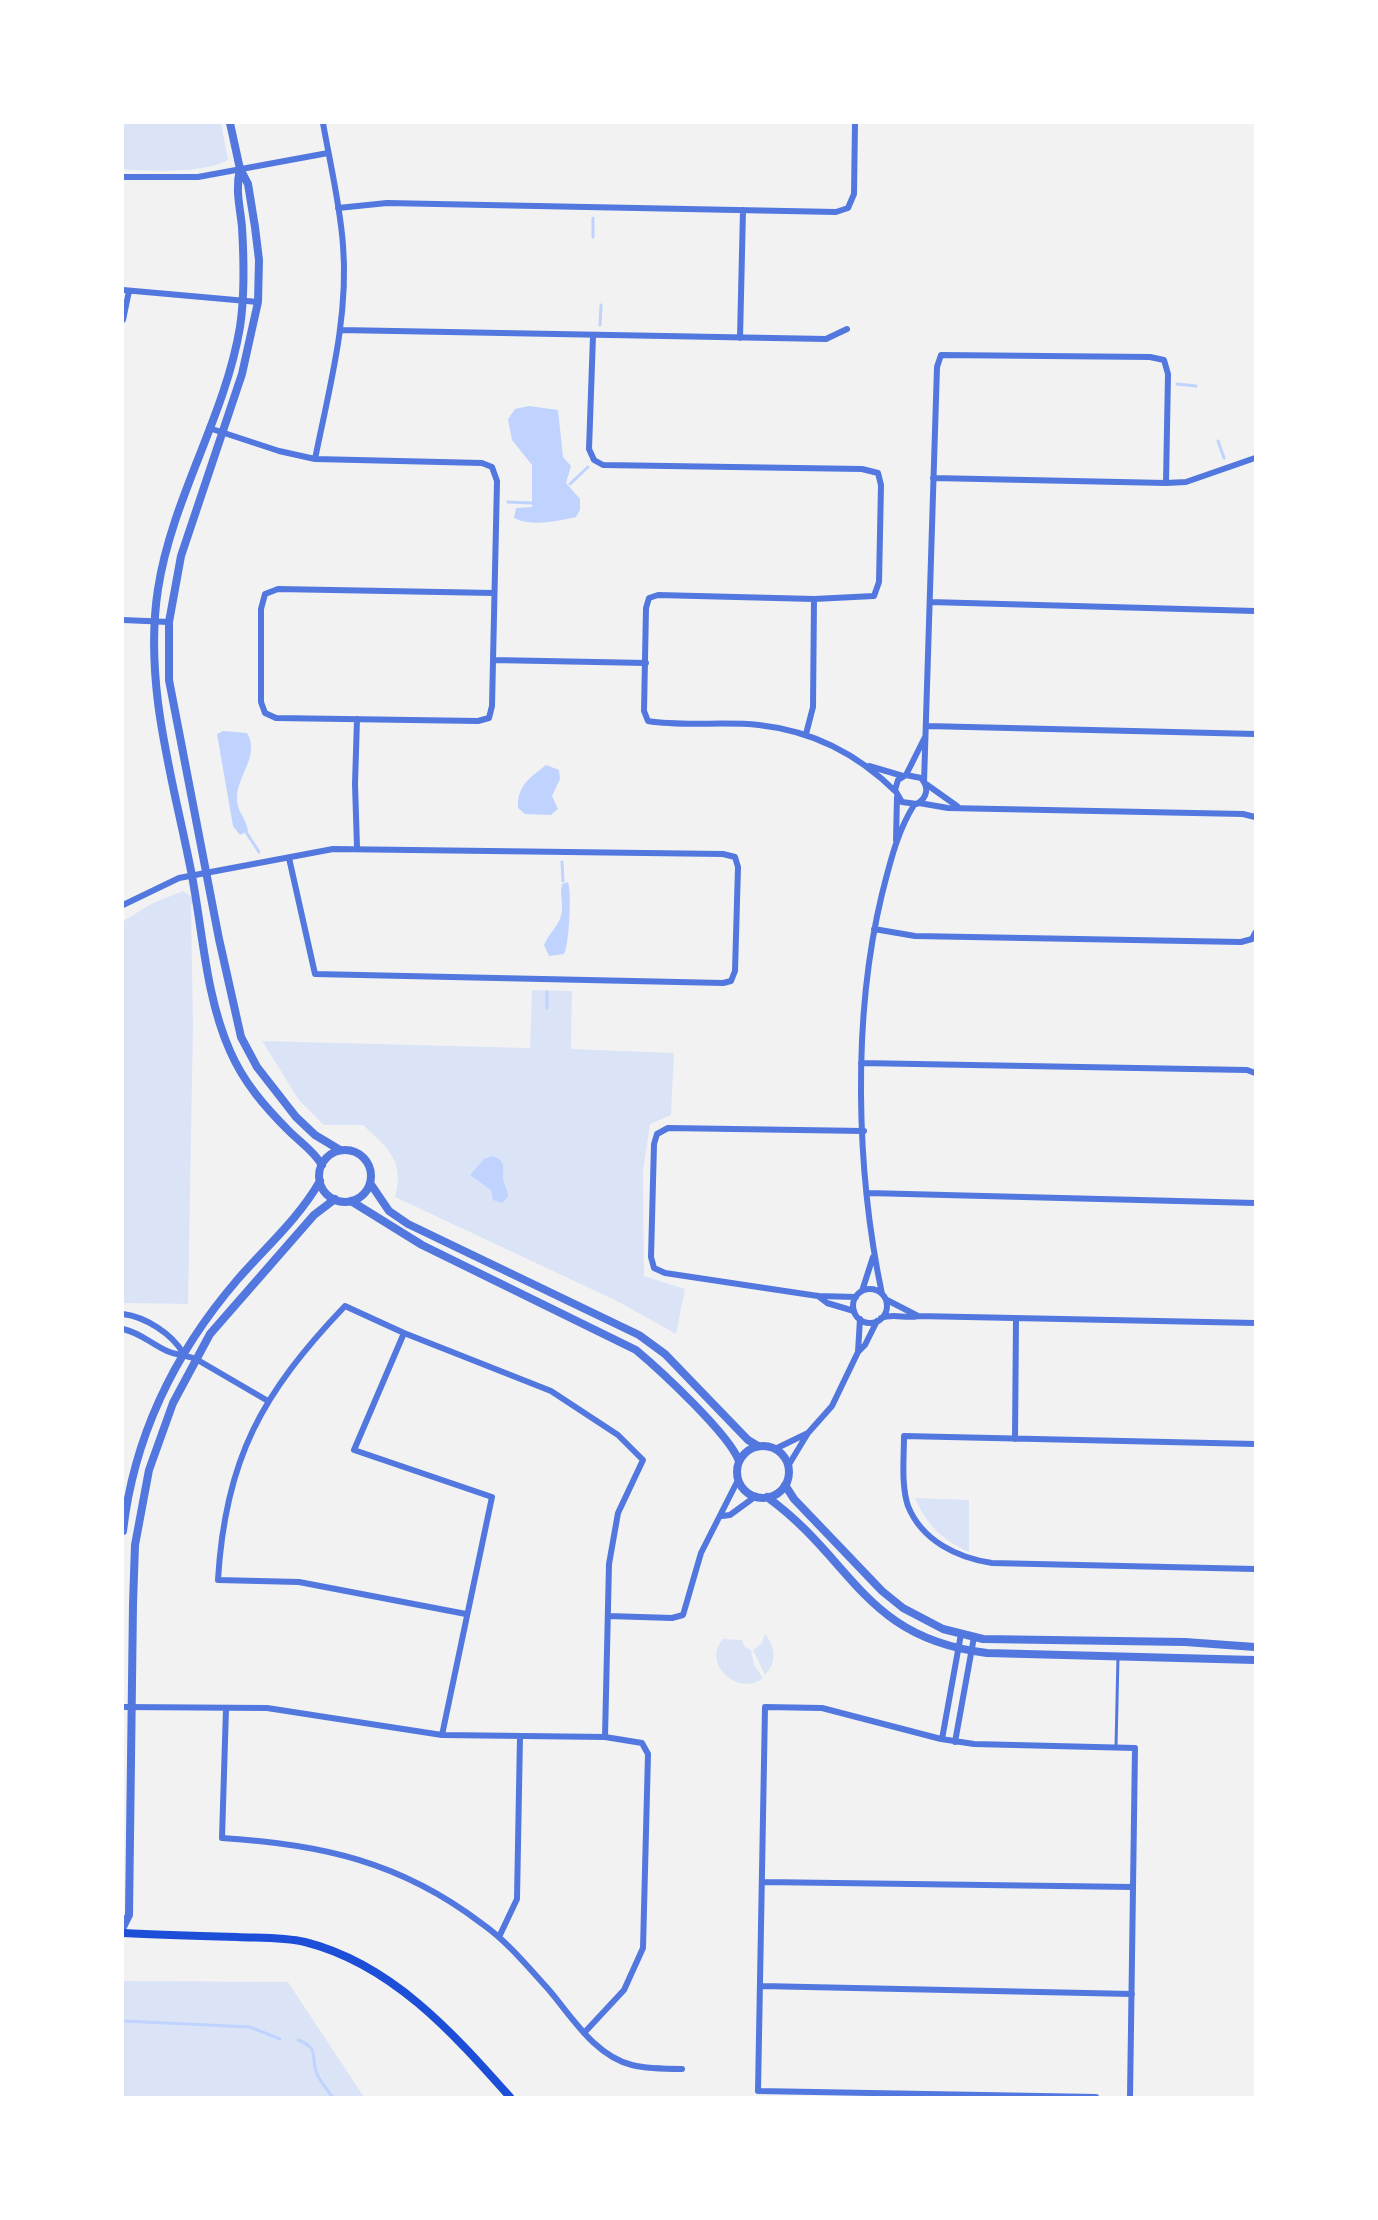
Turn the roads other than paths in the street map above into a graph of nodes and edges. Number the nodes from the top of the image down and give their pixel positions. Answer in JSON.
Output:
{"nodes":[{"id":1,"x":231,"y":123,"type":"edge"},
{"id":2,"x":323,"y":123,"type":"edge"},
{"id":3,"x":855,"y":123,"type":"edge"},
{"id":4,"x":328,"y":153,"type":"junction"},
{"id":5,"x":240,"y":169,"type":"junction"},
{"id":6,"x":123,"y":177,"type":"edge"},
{"id":7,"x":338,"y":208,"type":"junction"},
{"id":8,"x":743,"y":210,"type":"junction"},
{"id":9,"x":126,"y":290,"type":"edge"},
{"id":10,"x":243,"y":301,"type":"junction"},
{"id":11,"x":258,"y":302,"type":"junction"},
{"id":12,"x":123,"y":320,"type":"edge"},
{"id":13,"x":847,"y":329,"type":"dead end"},
{"id":14,"x":340,"y":330,"type":"junction"},
{"id":15,"x":593,"y":336,"type":"junction"},
{"id":16,"x":740,"y":338,"type":"junction"},
{"id":17,"x":209,"y":428,"type":"junction"},
{"id":18,"x":222,"y":432,"type":"junction"},
{"id":19,"x":1255,"y":458,"type":"edge"},
{"id":20,"x":315,"y":459,"type":"junction"},
{"id":21,"x":933,"y":478,"type":"junction"},
{"id":22,"x":1166,"y":483,"type":"junction"},
{"id":23,"x":494,"y":593,"type":"junction"},
{"id":24,"x":814,"y":598,"type":"junction"},
{"id":25,"x":930,"y":602,"type":"junction"},
{"id":26,"x":1255,"y":611,"type":"edge"},
{"id":27,"x":123,"y":620,"type":"edge"},
{"id":28,"x":155,"y":622,"type":"junction"},
{"id":29,"x":169,"y":622,"type":"junction"},
{"id":30,"x":493,"y":660,"type":"junction"},
{"id":31,"x":646,"y":663,"type":"junction"},
{"id":32,"x":357,"y":719,"type":"junction"},
{"id":33,"x":927,"y":726,"type":"junction"},
{"id":34,"x":806,"y":734,"type":"junction"},
{"id":35,"x":1255,"y":734,"type":"edge"},
{"id":36,"x":925,"y":737,"type":"junction"},
{"id":37,"x":869,"y":766,"type":"junction"},
{"id":38,"x":905,"y":776,"type":"junction"},
{"id":39,"x":925,"y":783,"type":"junction"},
{"id":40,"x":896,"y":794,"type":"junction"},
{"id":41,"x":917,"y":804,"type":"junction"},
{"id":42,"x":957,"y":807,"type":"junction"},
{"id":43,"x":1255,"y":817,"type":"edge"},
{"id":44,"x":896,"y":840,"type":"junction"},
{"id":45,"x":357,"y":847,"type":"junction"},
{"id":46,"x":290,"y":858,"type":"junction"},
{"id":47,"x":207,"y":873,"type":"junction"},
{"id":48,"x":192,"y":875,"type":"junction"},
{"id":49,"x":123,"y":905,"type":"edge"},
{"id":50,"x":874,"y":929,"type":"junction"},
{"id":51,"x":1254,"y":936,"type":"edge"},
{"id":52,"x":861,"y":1063,"type":"junction"},
{"id":53,"x":1255,"y":1073,"type":"edge"},
{"id":54,"x":864,"y":1131,"type":"junction"},
{"id":55,"x":340,"y":1150,"type":"junction"},
{"id":56,"x":322,"y":1165,"type":"junction"},
{"id":57,"x":320,"y":1181,"type":"junction"},
{"id":58,"x":370,"y":1183,"type":"junction"},
{"id":59,"x":868,"y":1193,"type":"junction"},
{"id":60,"x":335,"y":1199,"type":"junction"},
{"id":61,"x":351,"y":1201,"type":"junction"},
{"id":62,"x":1255,"y":1203,"type":"edge"},
{"id":63,"x":874,"y":1257,"type":"junction"},
{"id":64,"x":862,"y":1291,"type":"junction"},
{"id":65,"x":818,"y":1296,"type":"junction"},
{"id":66,"x":884,"y":1296,"type":"junction"},
{"id":67,"x":856,"y":1297,"type":"junction"},
{"id":68,"x":855,"y":1311,"type":"junction"},
{"id":69,"x":123,"y":1314,"type":"edge"},
{"id":70,"x":918,"y":1316,"type":"junction"},
{"id":71,"x":860,"y":1319,"type":"junction"},
{"id":72,"x":1016,"y":1319,"type":"junction"},
{"id":73,"x":879,"y":1320,"type":"junction"},
{"id":74,"x":1255,"y":1323,"type":"edge"},
{"id":75,"x":123,"y":1329,"type":"edge"},
{"id":76,"x":404,"y":1333,"type":"junction"},
{"id":77,"x":858,"y":1352,"type":"junction"},
{"id":78,"x":183,"y":1353,"type":"junction"},
{"id":79,"x":196,"y":1359,"type":"junction"},
{"id":80,"x":268,"y":1401,"type":"junction"},
{"id":81,"x":808,"y":1432,"type":"junction"},
{"id":82,"x":1015,"y":1439,"type":"junction"},
{"id":83,"x":1255,"y":1444,"type":"edge"},
{"id":84,"x":758,"y":1446,"type":"junction"},
{"id":85,"x":775,"y":1449,"type":"junction"},
{"id":86,"x":739,"y":1461,"type":"junction"},
{"id":87,"x":788,"y":1466,"type":"junction"},
{"id":88,"x":738,"y":1480,"type":"junction"},
{"id":89,"x":785,"y":1485,"type":"junction"},
{"id":90,"x":756,"y":1496,"type":"junction"},
{"id":91,"x":767,"y":1497,"type":"junction"},
{"id":92,"x":722,"y":1516,"type":"junction"},
{"id":93,"x":123,"y":1531,"type":"edge"},
{"id":94,"x":1255,"y":1569,"type":"edge"},
{"id":95,"x":466,"y":1614,"type":"junction"},
{"id":96,"x":608,"y":1616,"type":"junction"},
{"id":97,"x":961,"y":1634,"type":"junction"},
{"id":98,"x":974,"y":1637,"type":"junction"},
{"id":99,"x":1255,"y":1647,"type":"edge"},
{"id":100,"x":958,"y":1650,"type":"junction"},
{"id":101,"x":971,"y":1651,"type":"junction"},
{"id":102,"x":1118,"y":1656,"type":"junction"},
{"id":103,"x":1255,"y":1660,"type":"edge"},
{"id":104,"x":127,"y":1707,"type":"edge"},
{"id":105,"x":226,"y":1709,"type":"junction"},
{"id":106,"x":442,"y":1735,"type":"junction"},
{"id":107,"x":520,"y":1736,"type":"junction"},
{"id":108,"x":605,"y":1737,"type":"junction"},
{"id":109,"x":942,"y":1739,"type":"junction"},
{"id":110,"x":955,"y":1742,"type":"junction"},
{"id":111,"x":1116,"y":1747,"type":"junction"},
{"id":112,"x":762,"y":1882,"type":"junction"},
{"id":113,"x":1133,"y":1887,"type":"junction"},
{"id":114,"x":123,"y":1927,"type":"edge"},
{"id":115,"x":123,"y":1933,"type":"edge"},
{"id":116,"x":499,"y":1936,"type":"junction"},
{"id":117,"x":761,"y":1986,"type":"junction"},
{"id":118,"x":1132,"y":1994,"type":"junction"},
{"id":119,"x":584,"y":2033,"type":"junction"},
{"id":120,"x":682,"y":2069,"type":"dead end"},
{"id":121,"x":510,"y":2097,"type":"edge"},
{"id":122,"x":1096,"y":2097,"type":"edge"},
{"id":123,"x":1130,"y":2097,"type":"edge"}],
"edges":[{"from":1,"to":5,"type":"street"},
{"from":2,"to":4,"type":"street"},
{"from":3,"to":8,"type":"street"},
{"from":4,"to":5,"type":"street"},
{"from":4,"to":7,"type":"street"},
{"from":5,"to":6,"type":"street"},
{"from":5,"to":10,"type":"street"},
{"from":5,"to":11,"type":"street"},
{"from":7,"to":8,"type":"street"},
{"from":7,"to":14,"type":"street"},
{"from":8,"to":16,"type":"street"},
{"from":9,"to":10,"type":"street"},
{"from":9,"to":12,"type":"street"},
{"from":10,"to":11,"type":"street"},
{"from":10,"to":17,"type":"street"},
{"from":11,"to":18,"type":"street"},
{"from":13,"to":16,"type":"street"},
{"from":14,"to":15,"type":"street"},
{"from":14,"to":20,"type":"street"},
{"from":15,"to":16,"type":"street"},
{"from":15,"to":24,"type":"street"},
{"from":17,"to":18,"type":"street"},
{"from":17,"to":28,"type":"street"},
{"from":18,"to":20,"type":"street"},
{"from":18,"to":29,"type":"street"},
{"from":19,"to":22,"type":"street"},
{"from":20,"to":23,"type":"street"},
{"from":21,"to":22,"type":"street"},
{"from":21,"to":22,"type":"street"},
{"from":21,"to":25,"type":"street"},
{"from":23,"to":30,"type":"street"},
{"from":23,"to":32,"type":"street"},
{"from":24,"to":31,"type":"street"},
{"from":24,"to":34,"type":"street"},
{"from":25,"to":26,"type":"street"},
{"from":25,"to":33,"type":"street"},
{"from":27,"to":28,"type":"street"},
{"from":28,"to":29,"type":"street"},
{"from":28,"to":48,"type":"street"},
{"from":29,"to":47,"type":"street"},
{"from":30,"to":31,"type":"street"},
{"from":30,"to":32,"type":"street"},
{"from":31,"to":34,"type":"street"},
{"from":32,"to":45,"type":"street"},
{"from":33,"to":35,"type":"street"},
{"from":33,"to":36,"type":"street"},
{"from":34,"to":37,"type":"street"},
{"from":36,"to":38,"type":"street"},
{"from":36,"to":39,"type":"street"},
{"from":37,"to":38,"type":"street"},
{"from":37,"to":40,"type":"street"},
{"from":38,"to":39,"type":"street"},
{"from":38,"to":40,"type":"street"},
{"from":39,"to":41,"type":"street"},
{"from":39,"to":42,"type":"street"},
{"from":40,"to":41,"type":"street"},
{"from":40,"to":44,"type":"street"},
{"from":41,"to":42,"type":"street"},
{"from":41,"to":44,"type":"street"},
{"from":42,"to":43,"type":"street"},
{"from":44,"to":50,"type":"street"},
{"from":45,"to":46,"type":"street"},
{"from":45,"to":46,"type":"street"},
{"from":46,"to":47,"type":"street"},
{"from":47,"to":48,"type":"street"},
{"from":47,"to":55,"type":"street"},
{"from":48,"to":49,"type":"street"},
{"from":48,"to":56,"type":"street"},
{"from":50,"to":51,"type":"street"},
{"from":50,"to":52,"type":"street"},
{"from":52,"to":53,"type":"street"},
{"from":52,"to":54,"type":"street"},
{"from":54,"to":59,"type":"street"},
{"from":54,"to":65,"type":"street"},
{"from":55,"to":56,"type":"street"},
{"from":55,"to":58,"type":"street"},
{"from":56,"to":57,"type":"street"},
{"from":57,"to":60,"type":"street"},
{"from":57,"to":78,"type":"street"},
{"from":58,"to":61,"type":"street"},
{"from":58,"to":84,"type":"street"},
{"from":59,"to":62,"type":"street"},
{"from":59,"to":63,"type":"street"},
{"from":60,"to":61,"type":"street"},
{"from":60,"to":79,"type":"street"},
{"from":61,"to":86,"type":"street"},
{"from":63,"to":64,"type":"street"},
{"from":63,"to":66,"type":"street"},
{"from":64,"to":66,"type":"street"},
{"from":64,"to":67,"type":"street"},
{"from":65,"to":67,"type":"street"},
{"from":65,"to":68,"type":"street"},
{"from":66,"to":70,"type":"street"},
{"from":66,"to":73,"type":"street"},
{"from":67,"to":68,"type":"street"},
{"from":68,"to":71,"type":"street"},
{"from":69,"to":78,"type":"street"},
{"from":70,"to":72,"type":"street"},
{"from":70,"to":73,"type":"street"},
{"from":71,"to":73,"type":"street"},
{"from":71,"to":77,"type":"street"},
{"from":72,"to":74,"type":"street"},
{"from":72,"to":82,"type":"street"},
{"from":73,"to":77,"type":"street"},
{"from":75,"to":78,"type":"street"},
{"from":76,"to":80,"type":"street"},
{"from":76,"to":95,"type":"street"},
{"from":76,"to":96,"type":"street"},
{"from":77,"to":81,"type":"street"},
{"from":78,"to":79,"type":"street"},
{"from":78,"to":93,"type":"street"},
{"from":79,"to":80,"type":"street"},
{"from":79,"to":104,"type":"street"},
{"from":80,"to":95,"type":"street"},
{"from":81,"to":85,"type":"street"},
{"from":81,"to":87,"type":"street"},
{"from":82,"to":83,"type":"street"},
{"from":82,"to":94,"type":"street"},
{"from":84,"to":85,"type":"street"},
{"from":84,"to":86,"type":"street"},
{"from":85,"to":87,"type":"street"},
{"from":86,"to":88,"type":"street"},
{"from":87,"to":89,"type":"street"},
{"from":88,"to":90,"type":"street"},
{"from":88,"to":92,"type":"street"},
{"from":89,"to":91,"type":"street"},
{"from":89,"to":97,"type":"street"},
{"from":90,"to":91,"type":"street"},
{"from":90,"to":92,"type":"street"},
{"from":91,"to":100,"type":"street"},
{"from":92,"to":96,"type":"street"},
{"from":95,"to":106,"type":"street"},
{"from":96,"to":108,"type":"street"},
{"from":97,"to":98,"type":"street"},
{"from":97,"to":100,"type":"street"},
{"from":98,"to":99,"type":"street"},
{"from":98,"to":101,"type":"street"},
{"from":100,"to":101,"type":"street"},
{"from":100,"to":109,"type":"street"},
{"from":101,"to":102,"type":"street"},
{"from":101,"to":110,"type":"street"},
{"from":102,"to":103,"type":"street"},
{"from":102,"to":111,"type":"lane"},
{"from":104,"to":105,"type":"street"},
{"from":104,"to":114,"type":"street"},
{"from":105,"to":106,"type":"street"},
{"from":105,"to":116,"type":"street"},
{"from":106,"to":107,"type":"street"},
{"from":107,"to":108,"type":"street"},
{"from":107,"to":116,"type":"street"},
{"from":108,"to":119,"type":"street"},
{"from":109,"to":110,"type":"street"},
{"from":109,"to":112,"type":"street"},
{"from":110,"to":111,"type":"street"},
{"from":111,"to":113,"type":"street"},
{"from":112,"to":113,"type":"street"},
{"from":112,"to":117,"type":"street"},
{"from":113,"to":118,"type":"street"},
{"from":115,"to":121,"type":"main road"},
{"from":116,"to":119,"type":"street"},
{"from":117,"to":118,"type":"street"},
{"from":117,"to":122,"type":"street"},
{"from":118,"to":123,"type":"street"},
{"from":119,"to":120,"type":"street"}]}
